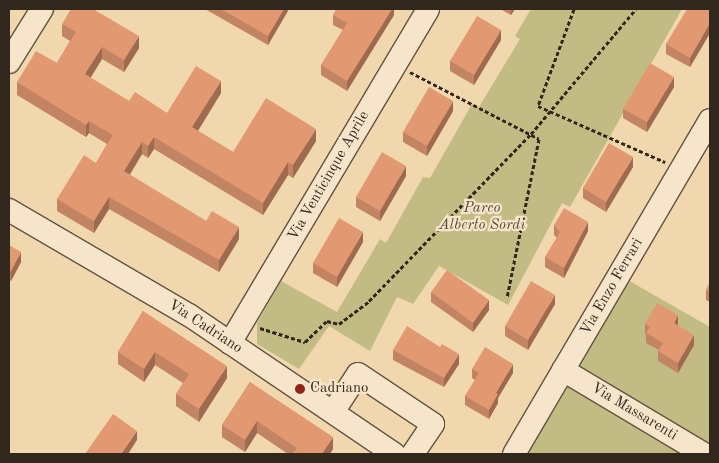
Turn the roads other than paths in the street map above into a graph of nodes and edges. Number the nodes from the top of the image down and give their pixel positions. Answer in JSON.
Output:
{"nodes":[{"id":1,"x":42,"y":9,"type":"edge"},
{"id":2,"x":428,"y":9,"type":"edge"},
{"id":3,"x":9,"y":62,"type":"edge"},
{"id":4,"x":710,"y":120,"type":"edge"},
{"id":5,"x":9,"y":210,"type":"edge"},
{"id":6,"x":230,"y":343,"type":"junction"},
{"id":7,"x":563,"y":370,"type":"junction"},
{"id":8,"x":333,"y":412,"type":"junction"},
{"id":9,"x":394,"y":454,"type":"edge"},
{"id":10,"x":413,"y":454,"type":"edge"},
{"id":11,"x":514,"y":454,"type":"edge"},
{"id":12,"x":704,"y":454,"type":"edge"}],
"edges":[{"from":1,"to":3,"type":"street"},
{"from":2,"to":6,"type":"street","name":"Via Venticinque Aprile"},
{"from":4,"to":7,"type":"street","name":"Via Enzo Ferrari"},
{"from":5,"to":6,"type":"street","name":"Via Cadriano"},
{"from":6,"to":8,"type":"street","name":"Via Cadriano"},
{"from":7,"to":11,"type":"street","name":"Via Enzo Ferrari"},
{"from":7,"to":12,"type":"street","name":"Via Massarenti"},
{"from":8,"to":9,"type":"street","name":"Via Cadriano"},
{"from":8,"to":10,"type":"street"}]}
